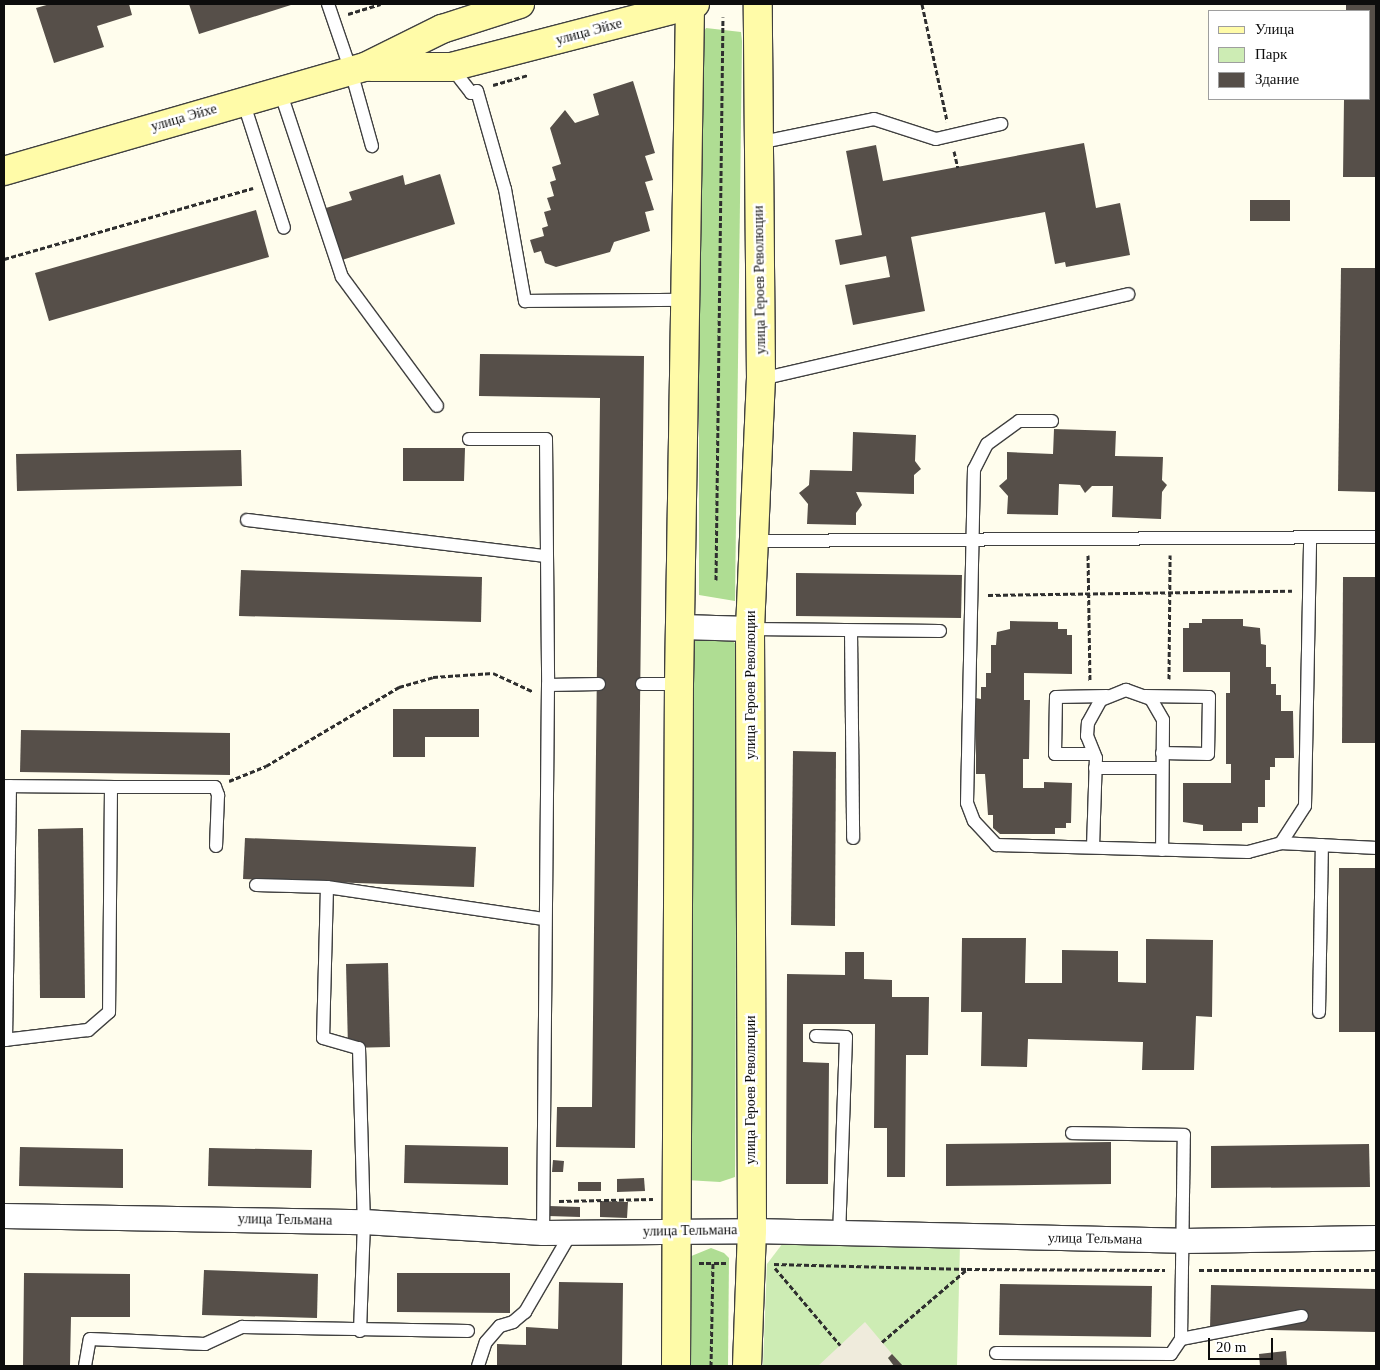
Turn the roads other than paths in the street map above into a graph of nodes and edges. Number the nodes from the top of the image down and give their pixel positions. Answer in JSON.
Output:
{"nodes":[{"id":1,"x":328,"y":4,"type":"edge"},
{"id":2,"x":520,"y":4,"type":"edge"},
{"id":3,"x":691,"y":4,"type":"edge"},
{"id":4,"x":758,"y":4,"type":"edge"},
{"id":5,"x":451,"y":67,"type":"junction"},
{"id":6,"x":358,"y":69,"type":"junction"},
{"id":7,"x":280,"y":91,"type":"junction"},
{"id":8,"x":243,"y":101,"type":"junction"},
{"id":9,"x":1001,"y":124,"type":"dead end"},
{"id":10,"x":758,"y":143,"type":"junction"},
{"id":11,"x":372,"y":146,"type":"dead end"},
{"id":12,"x":4,"y":171,"type":"edge"},
{"id":13,"x":284,"y":228,"type":"dead end"},
{"id":14,"x":1128,"y":294,"type":"dead end"},
{"id":15,"x":686,"y":300,"type":"junction"},
{"id":16,"x":761,"y":379,"type":"junction"},
{"id":17,"x":437,"y":406,"type":"dead end"},
{"id":18,"x":1052,"y":421,"type":"dead end"},
{"id":19,"x":469,"y":439,"type":"dead end"},
{"id":20,"x":247,"y":520,"type":"dead end"},
{"id":21,"x":1376,"y":537,"type":"edge"},
{"id":22,"x":1310,"y":538,"type":"junction"},
{"id":23,"x":971,"y":540,"type":"junction"},
{"id":24,"x":753,"y":541,"type":"junction"},
{"id":25,"x":546,"y":556,"type":"junction"},
{"id":26,"x":681,"y":627,"type":"junction"},
{"id":27,"x":750,"y":629,"type":"junction"},
{"id":28,"x":851,"y":631,"type":"junction"},
{"id":29,"x":940,"y":631,"type":"dead end"},
{"id":30,"x":600,"y":684,"type":"dead end"},
{"id":31,"x":642,"y":684,"type":"dead end"},
{"id":32,"x":680,"y":684,"type":"junction"},
{"id":33,"x":547,"y":691,"type":"junction"},
{"id":34,"x":1108,"y":696,"type":"junction"},
{"id":35,"x":1146,"y":696,"type":"junction"},
{"id":36,"x":1162,"y":753,"type":"junction"},
{"id":37,"x":1094,"y":754,"type":"junction"},
{"id":38,"x":1095,"y":768,"type":"junction"},
{"id":39,"x":1162,"y":768,"type":"junction"},
{"id":40,"x":7,"y":786,"type":"edge"},
{"id":41,"x":111,"y":787,"type":"junction"},
{"id":42,"x":853,"y":838,"type":"dead end"},
{"id":43,"x":1281,"y":843,"type":"junction"},
{"id":44,"x":1322,"y":845,"type":"junction"},
{"id":45,"x":216,"y":846,"type":"dead end"},
{"id":46,"x":1093,"y":848,"type":"junction"},
{"id":47,"x":1376,"y":848,"type":"edge"},
{"id":48,"x":1162,"y":850,"type":"junction"},
{"id":49,"x":256,"y":885,"type":"dead end"},
{"id":50,"x":327,"y":887,"type":"junction"},
{"id":51,"x":544,"y":919,"type":"junction"},
{"id":52,"x":1319,"y":1012,"type":"dead end"},
{"id":53,"x":816,"y":1036,"type":"dead end"},
{"id":54,"x":5,"y":1040,"type":"edge"},
{"id":55,"x":1072,"y":1132,"type":"dead end"},
{"id":56,"x":4,"y":1216,"type":"edge"},
{"id":57,"x":364,"y":1222,"type":"junction"},
{"id":58,"x":752,"y":1230,"type":"junction"},
{"id":59,"x":677,"y":1232,"type":"junction"},
{"id":60,"x":543,"y":1233,"type":"junction"},
{"id":61,"x":571,"y":1233,"type":"junction"},
{"id":62,"x":839,"y":1233,"type":"junction"},
{"id":63,"x":1376,"y":1238,"type":"edge"},
{"id":64,"x":1183,"y":1241,"type":"junction"},
{"id":65,"x":1302,"y":1316,"type":"dead end"},
{"id":66,"x":360,"y":1331,"type":"junction"},
{"id":67,"x":468,"y":1331,"type":"dead end"},
{"id":68,"x":1181,"y":1340,"type":"junction"},
{"id":69,"x":996,"y":1353,"type":"dead end"},
{"id":70,"x":1172,"y":1354,"type":"junction"},
{"id":71,"x":85,"y":1366,"type":"edge"},
{"id":72,"x":478,"y":1366,"type":"edge"},
{"id":73,"x":676,"y":1366,"type":"edge"},
{"id":74,"x":747,"y":1366,"type":"edge"},
{"id":75,"x":1177,"y":1366,"type":"edge"}],
"edges":[{"from":1,"to":6,"type":"lane"},
{"from":2,"to":6,"type":"street","name":"улица Эйхе"},
{"from":3,"to":5,"type":"street","name":"улица Эйхе"},
{"from":3,"to":15,"type":"street"},
{"from":4,"to":10,"type":"street","name":"улица Героев Революции"},
{"from":5,"to":6,"type":"street","name":"улица Эйхе"},
{"from":5,"to":15,"type":"lane"},
{"from":6,"to":7,"type":"street","name":"улица Эйхе"},
{"from":6,"to":11,"type":"lane"},
{"from":7,"to":8,"type":"street","name":"улица Эйхе"},
{"from":7,"to":17,"type":"lane"},
{"from":8,"to":12,"type":"street","name":"улица Эйхе"},
{"from":8,"to":13,"type":"lane"},
{"from":9,"to":10,"type":"lane"},
{"from":10,"to":16,"type":"street","name":"улица Героев Революции"},
{"from":14,"to":16,"type":"lane"},
{"from":15,"to":26,"type":"street"},
{"from":16,"to":24,"type":"street","name":"улица Героев Революции"},
{"from":18,"to":23,"type":"lane"},
{"from":19,"to":25,"type":"lane"},
{"from":20,"to":25,"type":"lane"},
{"from":21,"to":22,"type":"lane"},
{"from":22,"to":23,"type":"lane"},
{"from":22,"to":43,"type":"lane"},
{"from":23,"to":24,"type":"lane"},
{"from":23,"to":46,"type":"lane"},
{"from":24,"to":27,"type":"street","name":"улица Героев Революции"},
{"from":25,"to":33,"type":"lane"},
{"from":26,"to":27,"type":"street"},
{"from":26,"to":32,"type":"street"},
{"from":27,"to":28,"type":"lane"},
{"from":27,"to":58,"type":"street","name":"улица Героев Революции"},
{"from":28,"to":29,"type":"lane"},
{"from":28,"to":42,"type":"lane"},
{"from":30,"to":33,"type":"lane"},
{"from":31,"to":32,"type":"lane"},
{"from":32,"to":59,"type":"street"},
{"from":33,"to":51,"type":"lane"},
{"from":34,"to":35,"type":"lane"},
{"from":34,"to":37,"type":"lane"},
{"from":34,"to":37,"type":"lane"},
{"from":35,"to":36,"type":"lane"},
{"from":35,"to":36,"type":"lane"},
{"from":36,"to":39,"type":"lane"},
{"from":37,"to":38,"type":"lane"},
{"from":38,"to":39,"type":"lane"},
{"from":38,"to":46,"type":"lane"},
{"from":39,"to":48,"type":"lane"},
{"from":40,"to":41,"type":"lane"},
{"from":40,"to":54,"type":"lane"},
{"from":41,"to":45,"type":"lane"},
{"from":41,"to":54,"type":"lane"},
{"from":43,"to":44,"type":"lane"},
{"from":43,"to":48,"type":"lane"},
{"from":44,"to":47,"type":"lane"},
{"from":44,"to":52,"type":"lane"},
{"from":46,"to":48,"type":"lane"},
{"from":49,"to":50,"type":"lane"},
{"from":50,"to":51,"type":"lane"},
{"from":50,"to":57,"type":"lane"},
{"from":51,"to":60,"type":"lane"},
{"from":53,"to":62,"type":"lane"},
{"from":55,"to":64,"type":"lane"},
{"from":56,"to":57,"type":"street","name":"улица Тельмана"},
{"from":57,"to":60,"type":"street","name":"улица Тельмана"},
{"from":57,"to":66,"type":"lane"},
{"from":58,"to":59,"type":"street","name":"улица Тельмана"},
{"from":58,"to":62,"type":"street","name":"улица Тельмана"},
{"from":58,"to":74,"type":"street","name":"улица Героев Революции"},
{"from":59,"to":61,"type":"street","name":"улица Тельмана"},
{"from":59,"to":73,"type":"street"},
{"from":60,"to":61,"type":"street","name":"улица Тельмана"},
{"from":61,"to":72,"type":"lane"},
{"from":62,"to":64,"type":"street","name":"улица Тельмана"},
{"from":63,"to":64,"type":"street","name":"улица Тельмана"},
{"from":64,"to":68,"type":"lane"},
{"from":65,"to":68,"type":"lane"},
{"from":66,"to":67,"type":"lane"},
{"from":66,"to":71,"type":"lane"},
{"from":68,"to":70,"type":"lane"},
{"from":69,"to":70,"type":"lane"},
{"from":70,"to":75,"type":"lane"}]}
